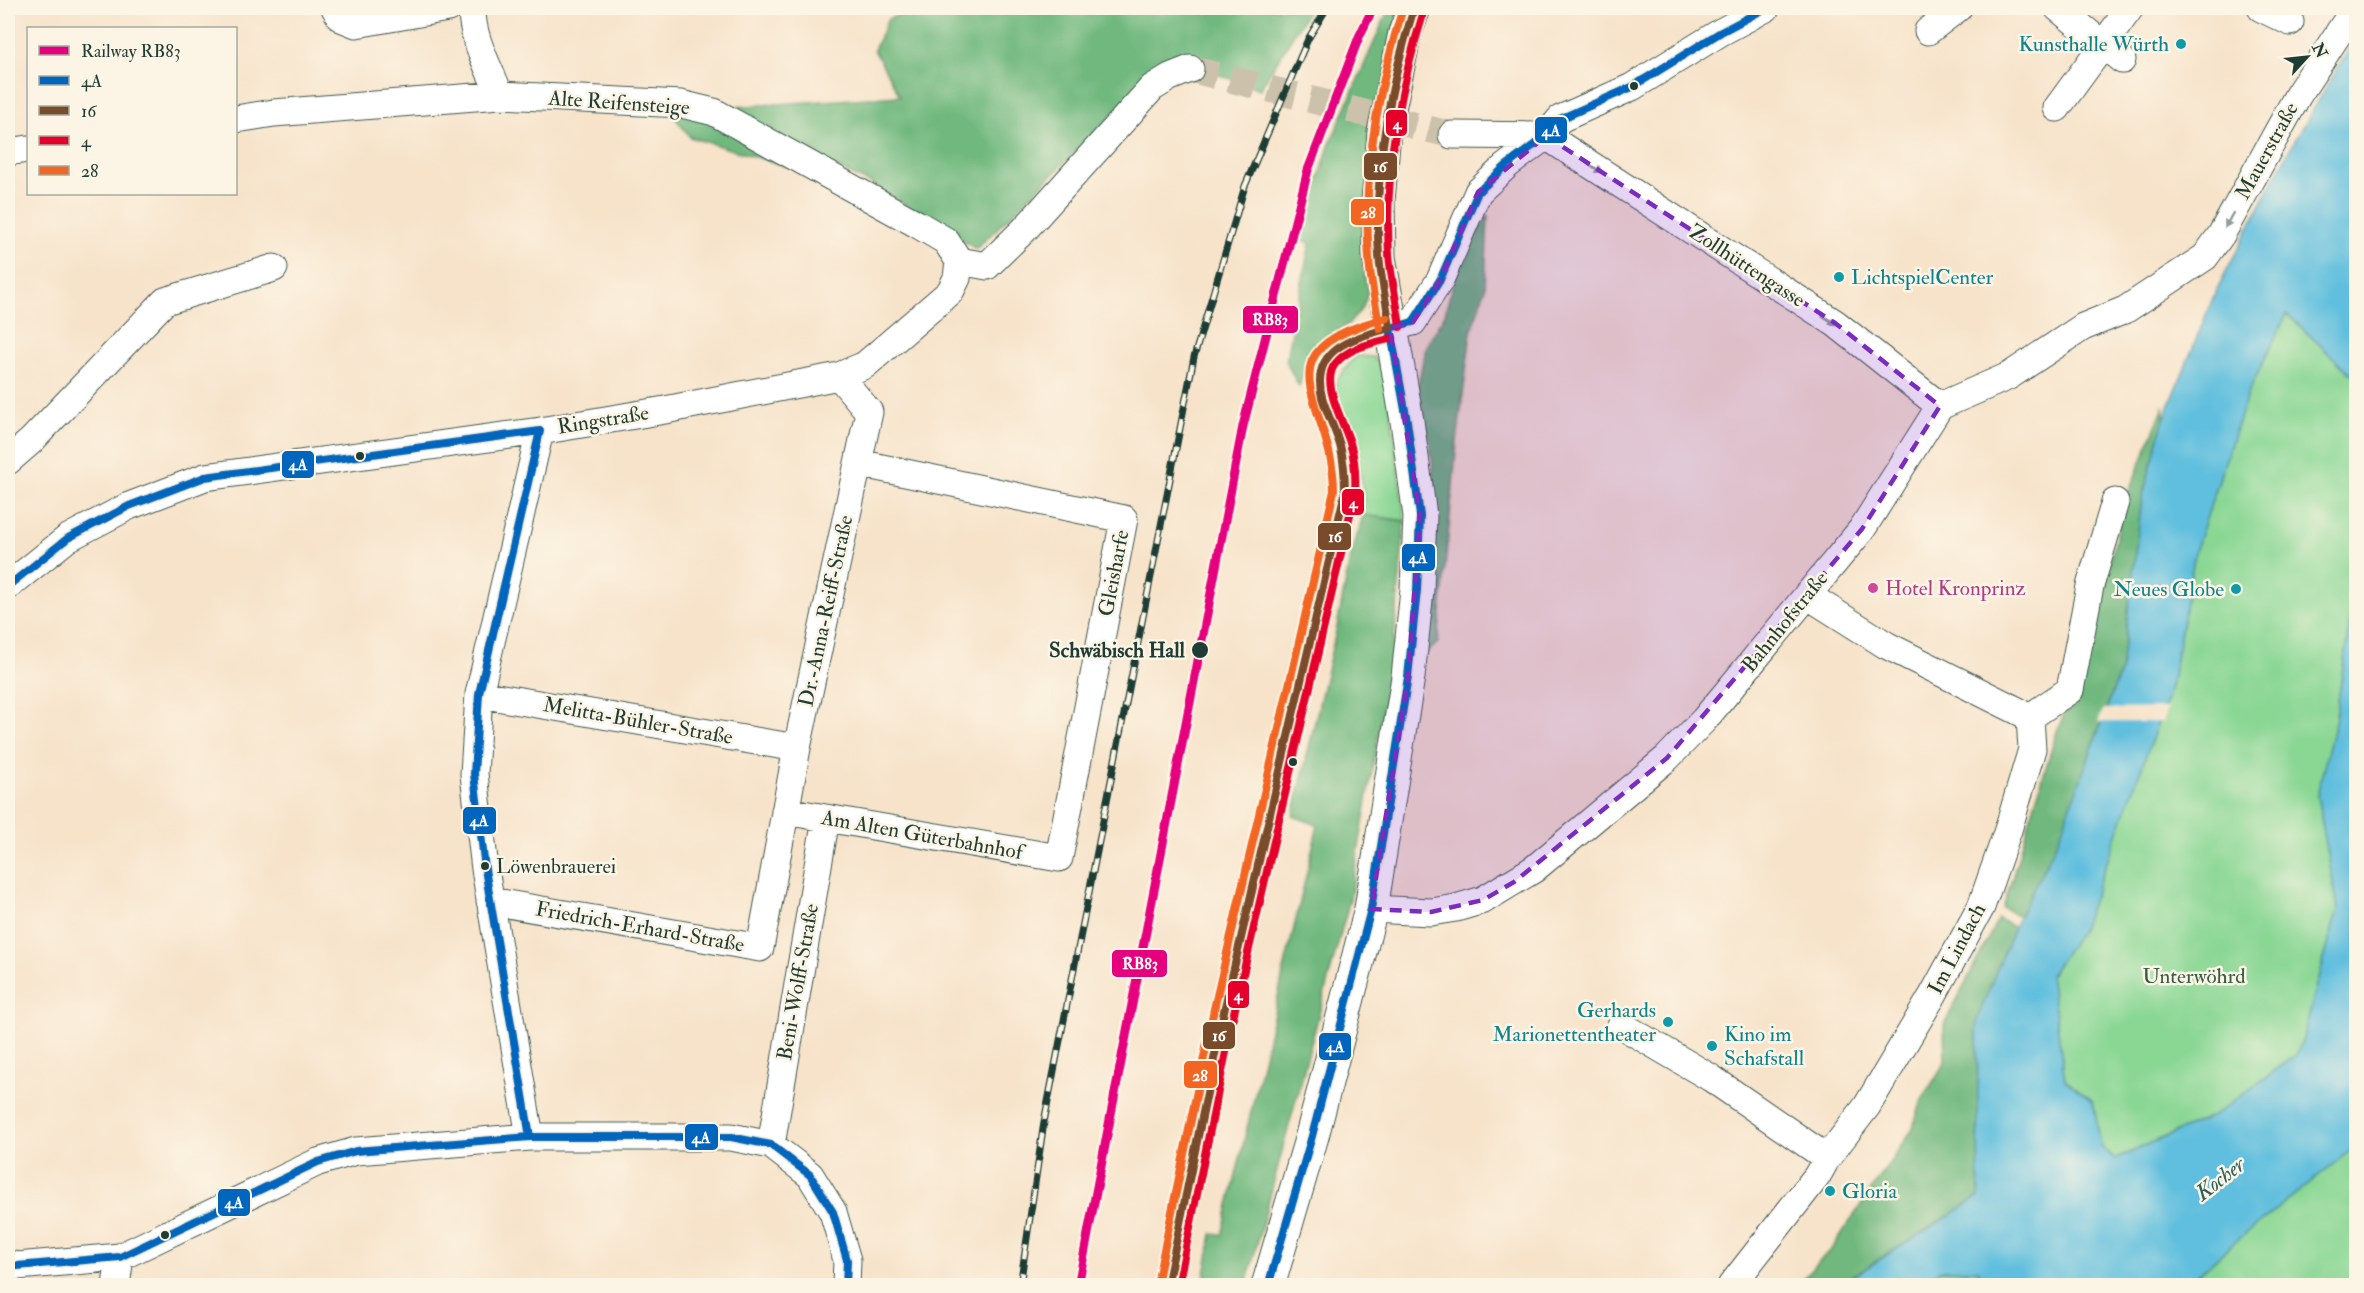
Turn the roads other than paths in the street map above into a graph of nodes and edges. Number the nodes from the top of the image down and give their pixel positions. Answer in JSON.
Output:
{"nodes":[{"id":1,"x":335,"y":8,"type":"edge"},
{"id":2,"x":448,"y":8,"type":"edge"},
{"id":3,"x":472,"y":8,"type":"edge"},
{"id":4,"x":1414,"y":8,"type":"edge"},
{"id":5,"x":1766,"y":8,"type":"edge"},
{"id":6,"x":1959,"y":8,"type":"edge"},
{"id":7,"x":2058,"y":8,"type":"edge"},
{"id":8,"x":2130,"y":8,"type":"edge"},
{"id":9,"x":2261,"y":8,"type":"edge"},
{"id":10,"x":2355,"y":8,"type":"edge"},
{"id":11,"x":2290,"y":22,"type":"dead end"},
{"id":12,"x":1928,"y":31,"type":"dead end"},
{"id":13,"x":2113,"y":53,"type":"junction"},
{"id":14,"x":1190,"y":69,"type":"tunnel mouth"},
{"id":15,"x":500,"y":95,"type":"junction"},
{"id":16,"x":2057,"y":108,"type":"dead end"},
{"id":17,"x":237,"y":119,"type":"edge"},
{"id":18,"x":1452,"y":135,"type":"tunnel mouth"},
{"id":19,"x":1546,"y":136,"type":"junction"},
{"id":20,"x":27,"y":149,"type":"edge"},
{"id":21,"x":8,"y":152,"type":"edge"},
{"id":22,"x":959,"y":261,"type":"junction"},
{"id":23,"x":274,"y":268,"type":"dead end"},
{"id":24,"x":1390,"y":328,"type":"junction"},
{"id":25,"x":839,"y":376,"type":"junction"},
{"id":26,"x":1940,"y":406,"type":"junction"},
{"id":27,"x":540,"y":431,"type":"junction"},
{"id":28,"x":8,"y":461,"type":"edge"},
{"id":29,"x":858,"y":463,"type":"junction"},
{"id":30,"x":2115,"y":502,"type":"dead end"},
{"id":31,"x":8,"y":586,"type":"edge"},
{"id":32,"x":1807,"y":595,"type":"junction"},
{"id":33,"x":479,"y":694,"type":"junction"},
{"id":34,"x":2030,"y":717,"type":"junction"},
{"id":35,"x":797,"y":748,"type":"junction"},
{"id":36,"x":785,"y":811,"type":"junction"},
{"id":37,"x":826,"y":818,"type":"junction"},
{"id":38,"x":1059,"y":858,"type":"joint"},
{"id":39,"x":490,"y":901,"type":"junction"},
{"id":40,"x":1371,"y":909,"type":"junction"},
{"id":41,"x":1621,"y":1025,"type":"dead end"},
{"id":42,"x":530,"y":1137,"type":"junction"},
{"id":43,"x":771,"y":1145,"type":"junction"},
{"id":44,"x":1827,"y":1158,"type":"junction"},
{"id":45,"x":120,"y":1257,"type":"junction"},
{"id":46,"x":8,"y":1264,"type":"edge"},
{"id":47,"x":116,"y":1286,"type":"edge"},
{"id":48,"x":846,"y":1286,"type":"edge"},
{"id":49,"x":1167,"y":1286,"type":"edge"},
{"id":50,"x":1268,"y":1286,"type":"edge"},
{"id":51,"x":1731,"y":1286,"type":"edge"}],
"edges":[{"from":1,"to":2,"type":"street"},
{"from":3,"to":15,"type":"street"},
{"from":4,"to":24,"type":"street"},
{"from":5,"to":19,"type":"street"},
{"from":6,"to":12,"type":"street"},
{"from":7,"to":13,"type":"street"},
{"from":8,"to":13,"type":"street"},
{"from":9,"to":11,"type":"street"},
{"from":10,"to":26,"type":"street","name":"Mauerstraße","one_way":true},
{"from":13,"to":16,"type":"street"},
{"from":14,"to":22,"type":"street"},
{"from":15,"to":17,"type":"street","name":"Alte Reifensteige"},
{"from":15,"to":22,"type":"street","name":"Alte Reifensteige"},
{"from":18,"to":19,"type":"street"},
{"from":19,"to":24,"type":"street"},
{"from":19,"to":26,"type":"street","name":"Zollhüttengasse","one_way":true},
{"from":20,"to":21,"type":"street"},
{"from":22,"to":25,"type":"street","name":"Ringstraße"},
{"from":23,"to":28,"type":"street"},
{"from":24,"to":40,"type":"street"},
{"from":24,"to":49,"type":"street"},
{"from":25,"to":27,"type":"street","name":"Ringstraße"},
{"from":25,"to":29,"type":"street","name":"Dr.-Anna-Reiff-Straße"},
{"from":26,"to":32,"type":"street","name":"Bahnhofstraße"},
{"from":27,"to":31,"type":"street","name":"Ringstraße"},
{"from":27,"to":33,"type":"street"},
{"from":29,"to":35,"type":"street","name":"Dr.-Anna-Reiff-Straße"},
{"from":29,"to":38,"type":"street","name":"Gleisharfe"},
{"from":30,"to":34,"type":"street"},
{"from":32,"to":34,"type":"street"},
{"from":32,"to":40,"type":"street","name":"Bahnhofstraße"},
{"from":33,"to":35,"type":"street","name":"Melitta-Bühler-Straße"},
{"from":33,"to":39,"type":"street"},
{"from":34,"to":44,"type":"street","name":"Im Lindach"},
{"from":35,"to":36,"type":"street","name":"Dr.-Anna-Reiff-Straße"},
{"from":36,"to":37,"type":"street","name":"Am Alten Güterbahnhof"},
{"from":36,"to":39,"type":"street","name":"Friedrich-Erhard-Straße"},
{"from":37,"to":38,"type":"street","name":"Am Alten Güterbahnhof"},
{"from":37,"to":43,"type":"street","name":"Beni-Wolff-Straße"},
{"from":39,"to":42,"type":"street"},
{"from":40,"to":50,"type":"street"},
{"from":41,"to":44,"type":"street"},
{"from":42,"to":43,"type":"street"},
{"from":42,"to":45,"type":"street"},
{"from":43,"to":48,"type":"street"},
{"from":44,"to":51,"type":"street","name":"Im Lindach"},
{"from":45,"to":46,"type":"street"},
{"from":45,"to":47,"type":"street"}]}
